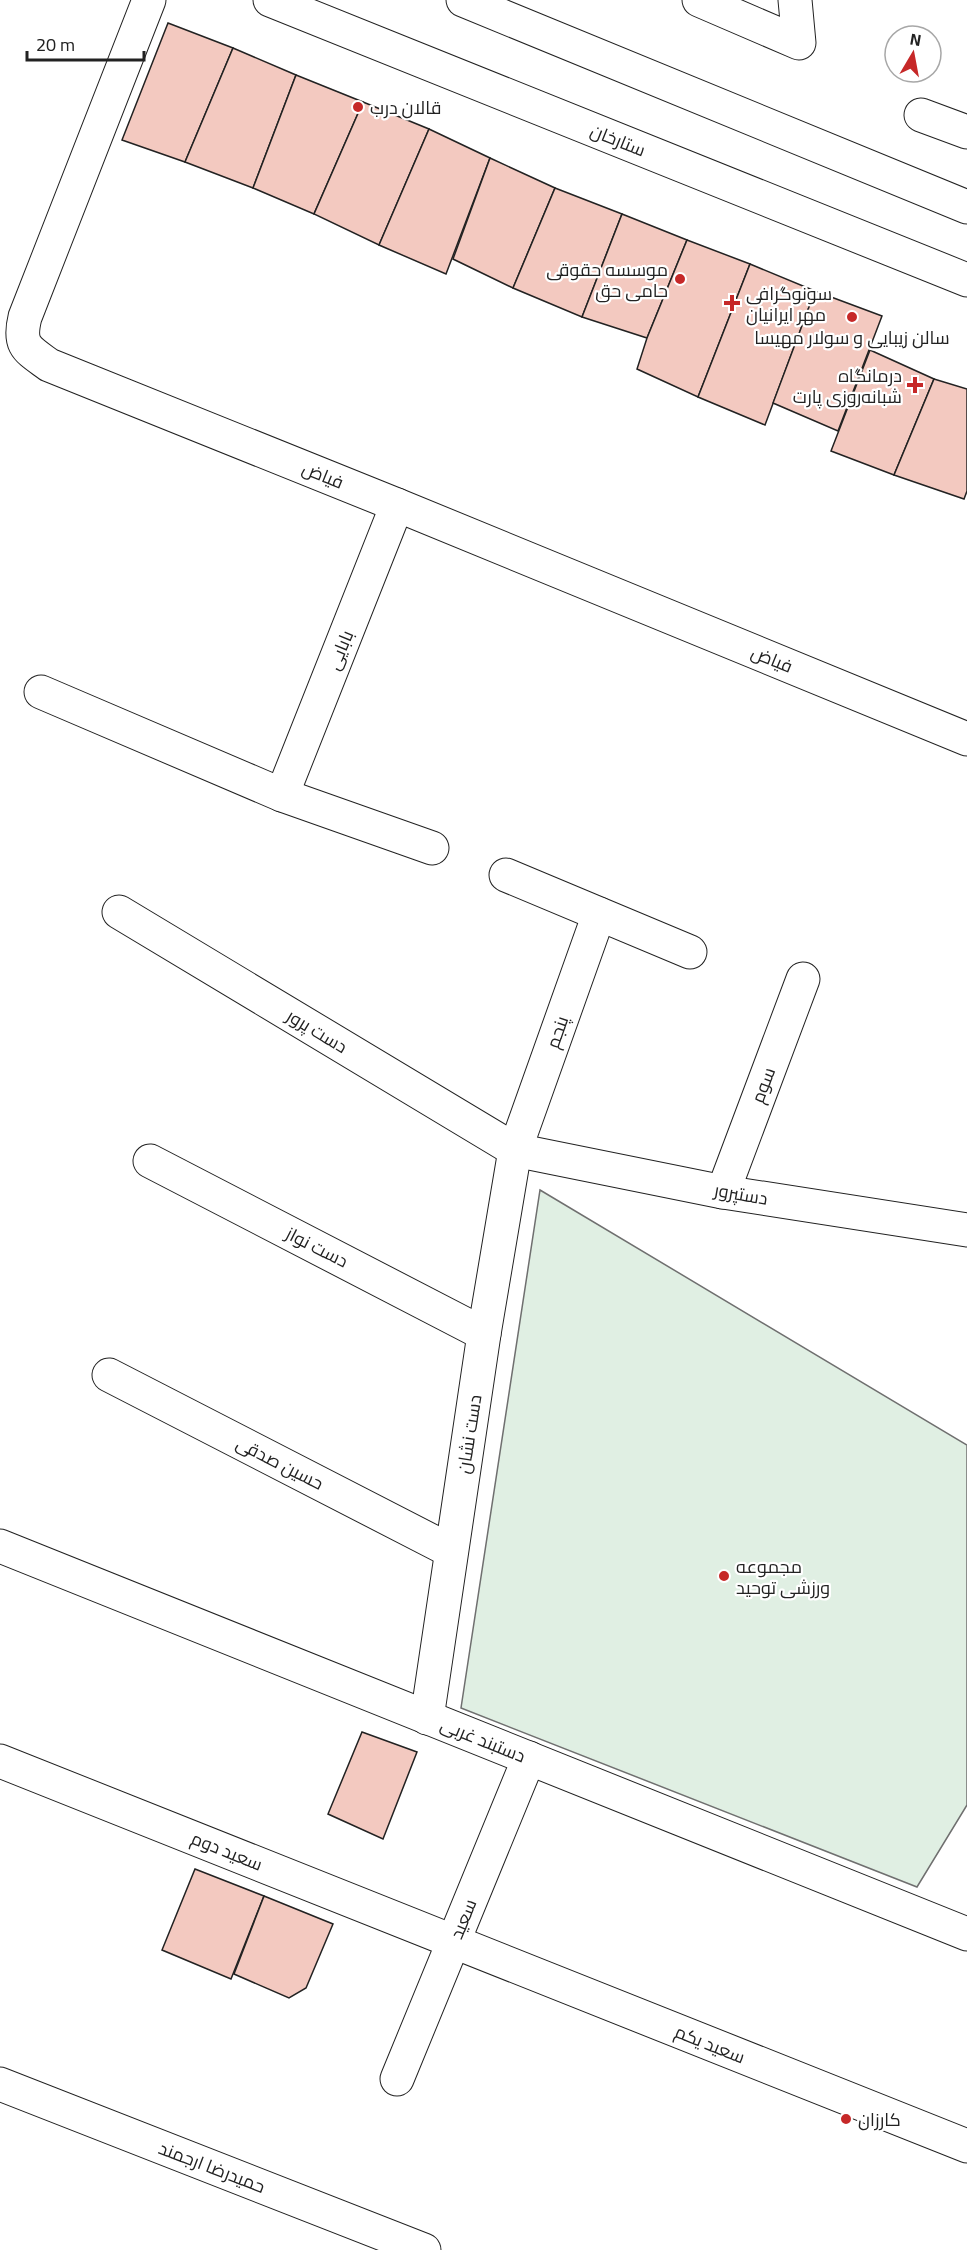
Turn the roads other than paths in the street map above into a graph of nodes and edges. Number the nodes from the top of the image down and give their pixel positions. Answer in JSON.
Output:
{"nodes":[{"id":1,"x":149,"y":0,"type":"edge"},
{"id":2,"x":270,"y":0,"type":"edge"},
{"id":3,"x":463,"y":0,"type":"edge"},
{"id":4,"x":699,"y":0,"type":"edge"},
{"id":5,"x":795,"y":0,"type":"edge"},
{"id":6,"x":921,"y":115,"type":"dead end"},
{"id":7,"x":967,"y":132,"type":"edge"},
{"id":8,"x":967,"y":207,"type":"edge"},
{"id":9,"x":967,"y":280,"type":"edge"},
{"id":10,"x":397,"y":505,"type":"junction"},
{"id":11,"x":41,"y":692,"type":"dead end"},
{"id":12,"x":967,"y":739,"type":"edge"},
{"id":13,"x":282,"y":795,"type":"junction"},
{"id":14,"x":432,"y":848,"type":"dead end"},
{"id":15,"x":506,"y":875,"type":"dead end"},
{"id":16,"x":119,"y":912,"type":"dead end"},
{"id":17,"x":599,"y":914,"type":"junction"},
{"id":18,"x":690,"y":952,"type":"dead end"},
{"id":19,"x":803,"y":979,"type":"dead end"},
{"id":20,"x":516,"y":1150,"type":"junction"},
{"id":21,"x":150,"y":1161,"type":"dead end"},
{"id":22,"x":723,"y":1192,"type":"junction"},
{"id":23,"x":967,"y":1230,"type":"edge"},
{"id":24,"x":484,"y":1334,"type":"junction"},
{"id":25,"x":109,"y":1375,"type":"dead end"},
{"id":26,"x":0,"y":1546,"type":"edge"},
{"id":27,"x":451,"y":1551,"type":"junction"},
{"id":28,"x":427,"y":1718,"type":"junction"},
{"id":29,"x":529,"y":1758,"type":"junction"},
{"id":30,"x":0,"y":1761,"type":"edge"},
{"id":31,"x":967,"y":1934,"type":"edge"},
{"id":32,"x":454,"y":1941,"type":"junction"},
{"id":33,"x":398,"y":2079,"type":"dead end"},
{"id":34,"x":0,"y":2084,"type":"edge"},
{"id":35,"x":967,"y":2146,"type":"edge"},
{"id":36,"x":424,"y":2250,"type":"edge"}],
"edges":[{"from":1,"to":10,"type":"street","name":"فیاض"},
{"from":2,"to":9,"type":"street","name":"ستارخان"},
{"from":3,"to":8,"type":"street"},
{"from":4,"to":5,"type":"street"},
{"from":6,"to":7,"type":"street"},
{"from":10,"to":12,"type":"street","name":"فیاض"},
{"from":10,"to":13,"type":"street","name":"بابایی"},
{"from":11,"to":13,"type":"street"},
{"from":13,"to":14,"type":"street"},
{"from":15,"to":17,"type":"street"},
{"from":16,"to":20,"type":"street","name":"دست پرور"},
{"from":17,"to":18,"type":"street"},
{"from":17,"to":20,"type":"street","name":"پنجم"},
{"from":19,"to":22,"type":"street","name":"سوم"},
{"from":20,"to":22,"type":"street","name":"دستپرور"},
{"from":20,"to":24,"type":"street","name":"دست نشان"},
{"from":21,"to":24,"type":"street","name":"دست نواز"},
{"from":22,"to":23,"type":"street","name":"دستپرور"},
{"from":24,"to":27,"type":"street","name":"دست نشان"},
{"from":25,"to":27,"type":"street","name":"حسین صدقی"},
{"from":26,"to":28,"type":"street","name":"دستبند غربی"},
{"from":27,"to":28,"type":"street","name":"دست نشان"},
{"from":28,"to":29,"type":"street","name":"دستبند غربی"},
{"from":29,"to":31,"type":"street","name":"دستبند غربی"},
{"from":29,"to":32,"type":"street","name":"سعید"},
{"from":30,"to":32,"type":"street","name":"سعید دوم"},
{"from":32,"to":33,"type":"street","name":"سعید"},
{"from":32,"to":35,"type":"street","name":"سعید یکم"},
{"from":34,"to":36,"type":"street","name":"حمیدرضا ارجمند"}]}
